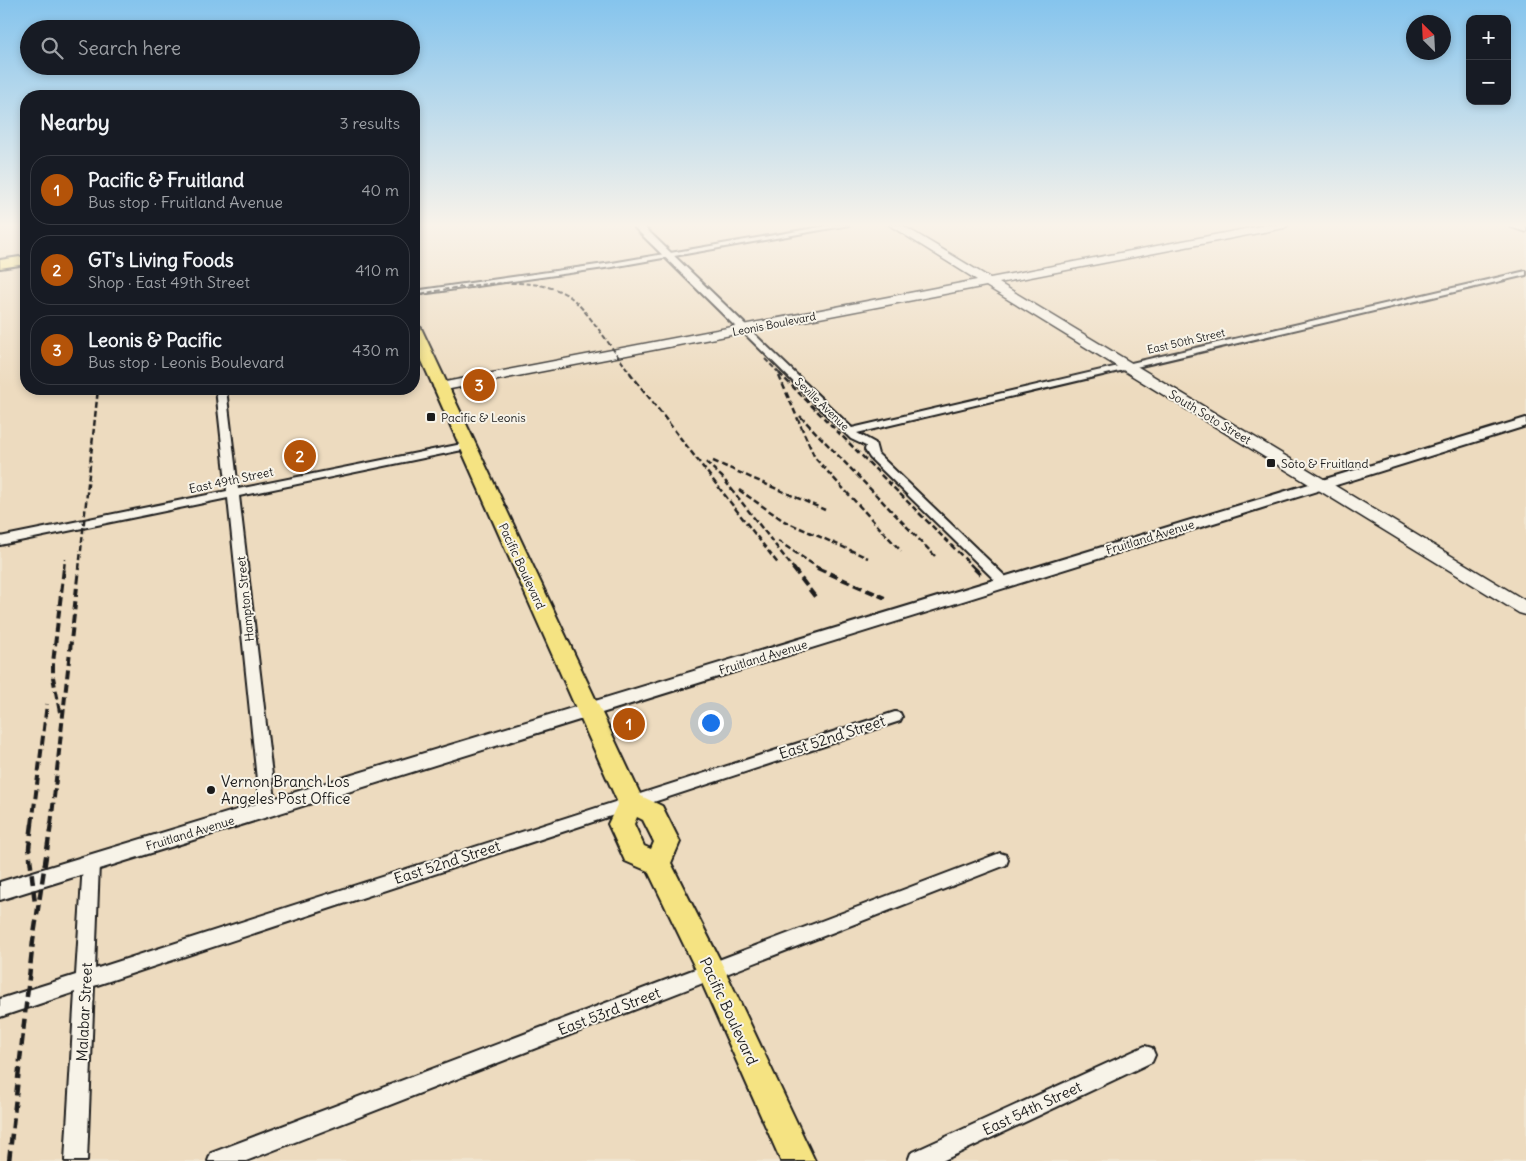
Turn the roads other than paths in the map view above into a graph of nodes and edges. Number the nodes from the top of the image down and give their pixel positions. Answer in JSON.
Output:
{"nodes":[{"id":1,"x":510,"y":279,"type":"edge"},
{"id":2,"x":693,"y":279,"type":"edge"},
{"id":3,"x":983,"y":279,"type":"edge"},
{"id":4,"x":1008,"y":279,"type":"edge"},
{"id":5,"x":1496,"y":279,"type":"edge"},
{"id":6,"x":989,"y":283,"type":"junction"},
{"id":7,"x":420,"y":292,"type":"edge"},
{"id":8,"x":745,"y":330,"type":"junction"},
{"id":9,"x":420,"y":342,"type":"edge"},
{"id":10,"x":1129,"y":368,"type":"junction"},
{"id":11,"x":440,"y":387,"type":"junction"},
{"id":12,"x":222,"y":395,"type":"edge"},
{"id":13,"x":1526,"y":422,"type":"edge"},
{"id":14,"x":850,"y":432,"type":"junction"},
{"id":15,"x":468,"y":446,"type":"junction"},
{"id":16,"x":1321,"y":485,"type":"junction"},
{"id":17,"x":233,"y":494,"type":"junction"},
{"id":18,"x":0,"y":541,"type":"edge"},
{"id":19,"x":1004,"y":582,"type":"junction"},
{"id":20,"x":1526,"y":609,"type":"edge"},
{"id":21,"x":588,"y":710,"type":"junction"},
{"id":22,"x":894,"y":717,"type":"dead end"},
{"id":23,"x":631,"y":803,"type":"junction"},
{"id":24,"x":268,"y":809,"type":"junction"},
{"id":25,"x":1000,"y":860,"type":"dead end"},
{"id":26,"x":91,"y":863,"type":"junction"},
{"id":27,"x":0,"y":891,"type":"edge"},
{"id":28,"x":711,"y":971,"type":"junction"},
{"id":29,"x":85,"y":980,"type":"junction"},
{"id":30,"x":0,"y":1008,"type":"edge"},
{"id":31,"x":1145,"y":1055,"type":"dead end"},
{"id":32,"x":76,"y":1161,"type":"edge"},
{"id":33,"x":219,"y":1161,"type":"edge"},
{"id":34,"x":798,"y":1161,"type":"edge"},
{"id":35,"x":918,"y":1161,"type":"edge"}],
"edges":[{"from":1,"to":7,"type":"street"},
{"from":2,"to":8,"type":"street","name":"Seville Avenue"},
{"from":3,"to":6,"type":"main road","name":"South Soto Street"},
{"from":4,"to":6,"type":"main road","name":"Leonis Boulevard"},
{"from":5,"to":10,"type":"street","name":"East 50th Street"},
{"from":6,"to":8,"type":"main road","name":"Leonis Boulevard"},
{"from":6,"to":10,"type":"main road","name":"South Soto Street"},
{"from":8,"to":11,"type":"main road","name":"Leonis Boulevard"},
{"from":8,"to":14,"type":"street","name":"Seville Avenue"},
{"from":9,"to":11,"type":"main road","name":"Pacific Boulevard"},
{"from":10,"to":14,"type":"street","name":"East 50th Street"},
{"from":10,"to":16,"type":"main road","name":"South Soto Street"},
{"from":11,"to":15,"type":"main road","name":"Pacific Boulevard"},
{"from":12,"to":17,"type":"street","name":"Hampton Street"},
{"from":13,"to":16,"type":"street","name":"Fruitland Avenue"},
{"from":14,"to":19,"type":"street","name":"Seville Avenue"},
{"from":15,"to":17,"type":"street","name":"East 49th Street"},
{"from":15,"to":21,"type":"main road","name":"Pacific Boulevard"},
{"from":16,"to":19,"type":"street","name":"Fruitland Avenue"},
{"from":16,"to":20,"type":"main road","name":"South Soto Street"},
{"from":17,"to":18,"type":"street","name":"East 49th Street"},
{"from":17,"to":24,"type":"street","name":"Hampton Street"},
{"from":19,"to":21,"type":"street","name":"Fruitland Avenue"},
{"from":21,"to":23,"type":"main road","name":"Pacific Boulevard"},
{"from":21,"to":24,"type":"street","name":"Fruitland Avenue"},
{"from":22,"to":23,"type":"street","name":"East 52nd Street"},
{"from":23,"to":28,"type":"main road","name":"Pacific Boulevard"},
{"from":23,"to":29,"type":"street","name":"East 52nd Street"},
{"from":24,"to":26,"type":"street","name":"Fruitland Avenue"},
{"from":25,"to":28,"type":"street","name":"East 53rd Street"},
{"from":26,"to":27,"type":"street","name":"Fruitland Avenue"},
{"from":26,"to":29,"type":"street","name":"Malabar Street"},
{"from":28,"to":33,"type":"street","name":"East 53rd Street"},
{"from":28,"to":34,"type":"main road","name":"Pacific Boulevard"},
{"from":29,"to":30,"type":"street","name":"East 52nd Street"},
{"from":29,"to":32,"type":"street","name":"Malabar Street"},
{"from":31,"to":35,"type":"street","name":"East 54th Street"}]}
